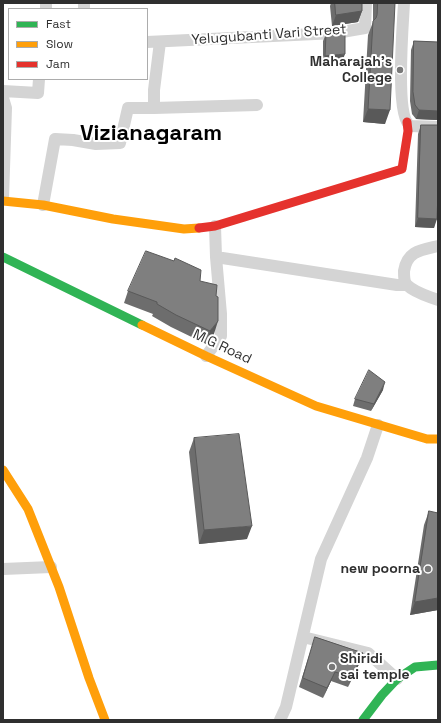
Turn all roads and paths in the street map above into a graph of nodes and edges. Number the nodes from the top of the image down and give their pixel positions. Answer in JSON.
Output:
{"nodes":[{"id":1,"x":366,"y":3,"type":"edge"},
{"id":2,"x":404,"y":3,"type":"edge"},
{"id":3,"x":148,"y":42,"type":"edge"},
{"id":4,"x":160,"y":42,"type":"junction"},
{"id":5,"x":40,"y":80,"type":"edge"},
{"id":6,"x":3,"y":91,"type":"edge"},
{"id":7,"x":3,"y":98,"type":"edge"},
{"id":8,"x":257,"y":105,"type":"dead end"},
{"id":9,"x":154,"y":108,"type":"junction"},
{"id":10,"x":407,"y":122,"type":"junction"},
{"id":11,"x":438,"y":127,"type":"edge"},
{"id":12,"x":3,"y":200,"type":"edge"},
{"id":13,"x":43,"y":205,"type":"junction"},
{"id":14,"x":215,"y":226,"type":"junction"},
{"id":15,"x":438,"y":246,"type":"edge"},
{"id":16,"x":3,"y":257,"type":"edge"},
{"id":17,"x":216,"y":257,"type":"junction"},
{"id":18,"x":407,"y":285,"type":"junction"},
{"id":19,"x":438,"y":300,"type":"edge"},
{"id":20,"x":206,"y":356,"type":"junction"},
{"id":21,"x":378,"y":425,"type":"junction"},
{"id":22,"x":438,"y":438,"type":"edge"},
{"id":23,"x":3,"y":470,"type":"edge"},
{"id":24,"x":51,"y":567,"type":"junction"},
{"id":25,"x":3,"y":569,"type":"edge"},
{"id":26,"x":303,"y":637,"type":"junction"},
{"id":27,"x":438,"y":665,"type":"edge"},
{"id":28,"x":397,"y":679,"type":"junction"},
{"id":29,"x":105,"y":720,"type":"edge"},
{"id":30,"x":280,"y":720,"type":"edge"},
{"id":31,"x":363,"y":720,"type":"edge"}],
"edges":[{"from":1,"to":4,"type":"street","name":"Yelugubanti Vari Street"},
{"from":2,"to":10,"type":"street"},
{"from":3,"to":4,"type":"street","name":"Yelugubanti Vari Street"},
{"from":4,"to":9,"type":"street"},
{"from":5,"to":6,"type":"street"},
{"from":7,"to":12,"type":"street"},
{"from":8,"to":9,"type":"street"},
{"from":9,"to":13,"type":"street"},
{"from":10,"to":11,"type":"street"},
{"from":10,"to":14,"type":"street"},
{"from":12,"to":13,"type":"street"},
{"from":13,"to":14,"type":"street"},
{"from":14,"to":17,"type":"street"},
{"from":15,"to":18,"type":"street"},
{"from":16,"to":20,"type":"street","name":"M G Road"},
{"from":17,"to":18,"type":"street"},
{"from":17,"to":20,"type":"street"},
{"from":18,"to":19,"type":"street"},
{"from":20,"to":21,"type":"street","name":"M G Road"},
{"from":21,"to":22,"type":"street","name":"M G Road"},
{"from":21,"to":26,"type":"street"},
{"from":23,"to":24,"type":"street"},
{"from":24,"to":25,"type":"street"},
{"from":24,"to":29,"type":"street"},
{"from":26,"to":28,"type":"street"},
{"from":26,"to":30,"type":"street"},
{"from":27,"to":28,"type":"street"},
{"from":28,"to":31,"type":"street"}]}
